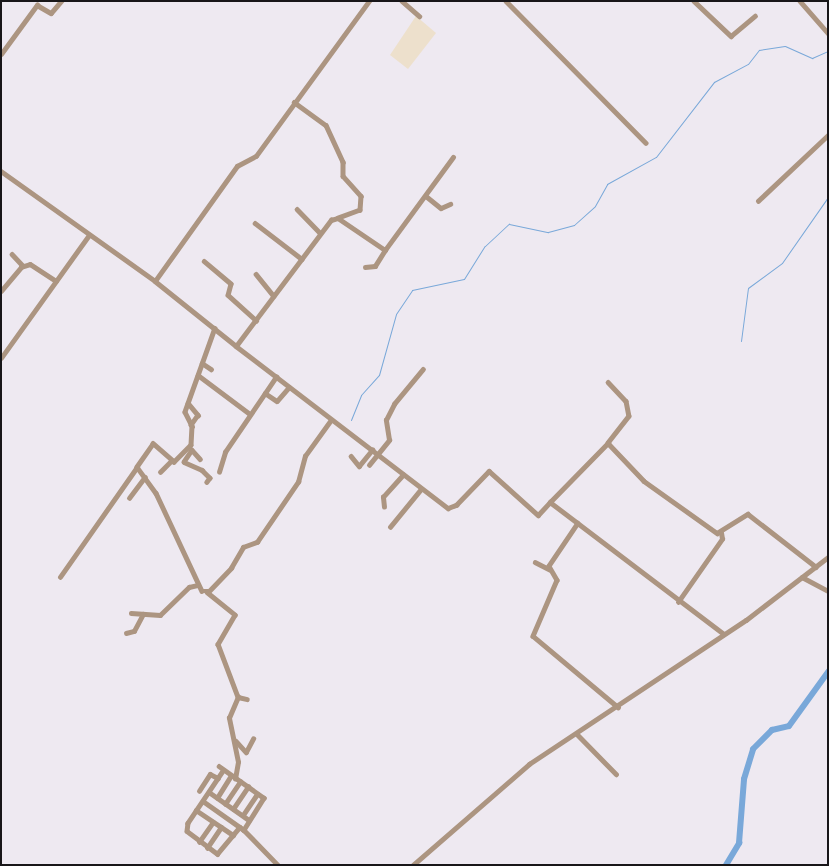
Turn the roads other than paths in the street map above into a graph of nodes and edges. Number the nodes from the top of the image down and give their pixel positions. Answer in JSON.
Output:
{"nodes":[{"id":1,"x":61,"y":1,"type":"edge"},
{"id":2,"x":369,"y":1,"type":"edge"},
{"id":3,"x":402,"y":1,"type":"edge"},
{"id":4,"x":506,"y":1,"type":"edge"},
{"id":5,"x":694,"y":1,"type":"edge"},
{"id":6,"x":800,"y":1,"type":"edge"},
{"id":7,"x":34,"y":3,"type":"edge"},
{"id":8,"x":419,"y":16,"type":"dead end"},
{"id":9,"x":755,"y":16,"type":"dead end"},
{"id":10,"x":828,"y":33,"type":"edge"},
{"id":11,"x":1,"y":54,"type":"edge"},
{"id":12,"x":294,"y":102,"type":"junction"},
{"id":13,"x":828,"y":135,"type":"edge"},
{"id":14,"x":646,"y":143,"type":"dead end"},
{"id":15,"x":453,"y":157,"type":"dead end"},
{"id":16,"x":1,"y":171,"type":"edge"},
{"id":17,"x":426,"y":196,"type":"junction"},
{"id":18,"x":758,"y":201,"type":"dead end"},
{"id":19,"x":450,"y":204,"type":"dead end"},
{"id":20,"x":297,"y":209,"type":"dead end"},
{"id":21,"x":338,"y":218,"type":"junction"},
{"id":22,"x":255,"y":222,"type":"dead end"},
{"id":23,"x":320,"y":233,"type":"junction"},
{"id":24,"x":89,"y":235,"type":"junction"},
{"id":25,"x":385,"y":250,"type":"junction"},
{"id":26,"x":12,"y":254,"type":"dead end"},
{"id":27,"x":302,"y":259,"type":"junction"},
{"id":28,"x":204,"y":261,"type":"dead end"},
{"id":29,"x":23,"y":266,"type":"junction"},
{"id":30,"x":365,"y":267,"type":"dead end"},
{"id":31,"x":256,"y":274,"type":"dead end"},
{"id":32,"x":56,"y":281,"type":"junction"},
{"id":33,"x":156,"y":281,"type":"junction"},
{"id":34,"x":1,"y":291,"type":"edge"},
{"id":35,"x":274,"y":296,"type":"junction"},
{"id":36,"x":256,"y":320,"type":"junction"},
{"id":37,"x":215,"y":328,"type":"junction"},
{"id":38,"x":236,"y":346,"type":"junction"},
{"id":39,"x":1,"y":358,"type":"edge"},
{"id":40,"x":202,"y":363,"type":"junction"},
{"id":41,"x":211,"y":369,"type":"dead end"},
{"id":42,"x":423,"y":369,"type":"dead end"},
{"id":43,"x":198,"y":375,"type":"junction"},
{"id":44,"x":276,"y":377,"type":"junction"},
{"id":45,"x":608,"y":382,"type":"dead end"},
{"id":46,"x":289,"y":387,"type":"junction"},
{"id":47,"x":265,"y":392,"type":"junction"},
{"id":48,"x":188,"y":403,"type":"junction"},
{"id":49,"x":250,"y":414,"type":"junction"},
{"id":50,"x":331,"y":420,"type":"junction"},
{"id":51,"x":191,"y":425,"type":"junction"},
{"id":52,"x":608,"y":444,"type":"junction"},
{"id":53,"x":191,"y":448,"type":"junction"},
{"id":54,"x":371,"y":452,"type":"junction"},
{"id":55,"x":351,"y":456,"type":"dead end"},
{"id":56,"x":378,"y":457,"type":"junction"},
{"id":57,"x":200,"y":459,"type":"dead end"},
{"id":58,"x":171,"y":461,"type":"junction"},
{"id":59,"x":137,"y":466,"type":"junction"},
{"id":60,"x":369,"y":466,"type":"dead end"},
{"id":61,"x":160,"y":472,"type":"dead end"},
{"id":62,"x":219,"y":472,"type":"dead end"},
{"id":63,"x":403,"y":475,"type":"junction"},
{"id":64,"x":145,"y":477,"type":"junction"},
{"id":65,"x":207,"y":482,"type":"dead end"},
{"id":66,"x":421,"y":489,"type":"junction"},
{"id":67,"x":129,"y":498,"type":"dead end"},
{"id":68,"x":550,"y":502,"type":"junction"},
{"id":69,"x":384,"y":507,"type":"dead end"},
{"id":70,"x":578,"y":523,"type":"junction"},
{"id":71,"x":390,"y":527,"type":"dead end"},
{"id":72,"x":721,"y":533,"type":"junction"},
{"id":73,"x":828,"y":557,"type":"edge"},
{"id":74,"x":536,"y":562,"type":"dead end"},
{"id":75,"x":816,"y":567,"type":"junction"},
{"id":76,"x":549,"y":569,"type":"junction"},
{"id":77,"x":60,"y":577,"type":"dead end"},
{"id":78,"x":802,"y":577,"type":"junction"},
{"id":79,"x":198,"y":585,"type":"junction"},
{"id":80,"x":828,"y":591,"type":"edge"},
{"id":81,"x":207,"y":592,"type":"junction"},
{"id":82,"x":678,"y":602,"type":"junction"},
{"id":83,"x":131,"y":613,"type":"dead end"},
{"id":84,"x":143,"y":614,"type":"junction"},
{"id":85,"x":126,"y":633,"type":"dead end"},
{"id":86,"x":724,"y":634,"type":"junction"},
{"id":87,"x":238,"y":697,"type":"junction"},
{"id":88,"x":247,"y":699,"type":"dead end"},
{"id":89,"x":618,"y":707,"type":"junction"},
{"id":90,"x":577,"y":734,"type":"junction"},
{"id":91,"x":253,"y":739,"type":"dead end"},
{"id":92,"x":235,"y":740,"type":"junction"},
{"id":93,"x":218,"y":766,"type":"dead end"},
{"id":94,"x":223,"y":771,"type":"junction"},
{"id":95,"x":616,"y":774,"type":"dead end"},
{"id":96,"x":233,"y":777,"type":"junction"},
{"id":97,"x":218,"y":778,"type":"junction"},
{"id":98,"x":240,"y":782,"type":"junction"},
{"id":99,"x":248,"y":787,"type":"junction"},
{"id":100,"x":200,"y":792,"type":"dead end"},
{"id":101,"x":209,"y":792,"type":"junction"},
{"id":102,"x":257,"y":794,"type":"junction"},
{"id":103,"x":217,"y":798,"type":"junction"},
{"id":104,"x":203,"y":801,"type":"junction"},
{"id":105,"x":225,"y":804,"type":"junction"},
{"id":106,"x":233,"y":808,"type":"junction"},
{"id":107,"x":196,"y":810,"type":"junction"},
{"id":108,"x":243,"y":815,"type":"junction"},
{"id":109,"x":250,"y":820,"type":"junction"},
{"id":110,"x":213,"y":822,"type":"junction"},
{"id":111,"x":221,"y":827,"type":"junction"},
{"id":112,"x":242,"y":828,"type":"junction"},
{"id":113,"x":233,"y":835,"type":"junction"},
{"id":114,"x":199,"y":842,"type":"junction"},
{"id":115,"x":207,"y":848,"type":"junction"},
{"id":116,"x":278,"y":865,"type":"edge"},
{"id":117,"x":413,"y":865,"type":"edge"}],
"edges":[{"from":1,"to":7,"type":"street"},
{"from":2,"to":12,"type":"street"},
{"from":3,"to":8,"type":"street"},
{"from":4,"to":14,"type":"street"},
{"from":5,"to":9,"type":"street"},
{"from":6,"to":10,"type":"street"},
{"from":7,"to":11,"type":"street"},
{"from":12,"to":21,"type":"street"},
{"from":12,"to":33,"type":"street"},
{"from":13,"to":18,"type":"street"},
{"from":15,"to":17,"type":"street"},
{"from":16,"to":24,"type":"street"},
{"from":17,"to":19,"type":"street"},
{"from":17,"to":25,"type":"street"},
{"from":20,"to":23,"type":"street"},
{"from":21,"to":23,"type":"street"},
{"from":21,"to":25,"type":"street"},
{"from":22,"to":27,"type":"street"},
{"from":23,"to":27,"type":"street"},
{"from":24,"to":32,"type":"street"},
{"from":24,"to":33,"type":"street"},
{"from":25,"to":30,"type":"street"},
{"from":26,"to":29,"type":"street"},
{"from":27,"to":35,"type":"street"},
{"from":28,"to":36,"type":"street"},
{"from":29,"to":32,"type":"street"},
{"from":29,"to":34,"type":"street"},
{"from":31,"to":35,"type":"street"},
{"from":32,"to":39,"type":"street"},
{"from":33,"to":37,"type":"street"},
{"from":35,"to":36,"type":"street"},
{"from":36,"to":38,"type":"street"},
{"from":37,"to":38,"type":"street"},
{"from":37,"to":40,"type":"street"},
{"from":38,"to":44,"type":"street"},
{"from":40,"to":41,"type":"street"},
{"from":40,"to":43,"type":"street"},
{"from":42,"to":56,"type":"street"},
{"from":43,"to":48,"type":"street"},
{"from":43,"to":49,"type":"street"},
{"from":44,"to":46,"type":"street"},
{"from":44,"to":47,"type":"street"},
{"from":45,"to":52,"type":"street"},
{"from":46,"to":47,"type":"street"},
{"from":46,"to":50,"type":"street"},
{"from":47,"to":49,"type":"street"},
{"from":48,"to":51,"type":"street"},
{"from":48,"to":51,"type":"street"},
{"from":49,"to":62,"type":"street"},
{"from":50,"to":54,"type":"street"},
{"from":50,"to":81,"type":"street"},
{"from":51,"to":53,"type":"street"},
{"from":52,"to":68,"type":"street"},
{"from":52,"to":72,"type":"street"},
{"from":53,"to":57,"type":"street"},
{"from":53,"to":58,"type":"street"},
{"from":53,"to":65,"type":"street"},
{"from":54,"to":55,"type":"street"},
{"from":54,"to":56,"type":"street"},
{"from":56,"to":60,"type":"street"},
{"from":56,"to":63,"type":"street"},
{"from":58,"to":59,"type":"street"},
{"from":58,"to":61,"type":"street"},
{"from":59,"to":64,"type":"street"},
{"from":59,"to":77,"type":"street"},
{"from":63,"to":66,"type":"street"},
{"from":63,"to":69,"type":"street"},
{"from":64,"to":67,"type":"street"},
{"from":64,"to":79,"type":"street"},
{"from":66,"to":68,"type":"street"},
{"from":66,"to":71,"type":"street"},
{"from":68,"to":70,"type":"street"},
{"from":70,"to":76,"type":"street"},
{"from":70,"to":82,"type":"street"},
{"from":72,"to":75,"type":"street"},
{"from":72,"to":82,"type":"street"},
{"from":73,"to":75,"type":"street"},
{"from":74,"to":76,"type":"street"},
{"from":75,"to":78,"type":"street"},
{"from":76,"to":89,"type":"street"},
{"from":78,"to":80,"type":"street"},
{"from":78,"to":86,"type":"street"},
{"from":79,"to":81,"type":"street"},
{"from":79,"to":84,"type":"street"},
{"from":81,"to":87,"type":"street"},
{"from":82,"to":86,"type":"street"},
{"from":83,"to":84,"type":"street"},
{"from":84,"to":85,"type":"street"},
{"from":86,"to":89,"type":"street"},
{"from":87,"to":88,"type":"street"},
{"from":87,"to":92,"type":"street"},
{"from":89,"to":90,"type":"street"},
{"from":90,"to":95,"type":"street"},
{"from":90,"to":117,"type":"street"},
{"from":91,"to":92,"type":"street"},
{"from":92,"to":96,"type":"street"},
{"from":93,"to":94,"type":"street"},
{"from":94,"to":96,"type":"street"},
{"from":94,"to":97,"type":"street"},
{"from":96,"to":98,"type":"street"},
{"from":96,"to":103,"type":"street"},
{"from":97,"to":100,"type":"street"},
{"from":97,"to":101,"type":"street"},
{"from":98,"to":99,"type":"street"},
{"from":98,"to":105,"type":"street"},
{"from":99,"to":102,"type":"street"},
{"from":99,"to":106,"type":"street"},
{"from":101,"to":103,"type":"street"},
{"from":101,"to":104,"type":"street"},
{"from":102,"to":108,"type":"street"},
{"from":102,"to":109,"type":"street"},
{"from":103,"to":105,"type":"street"},
{"from":104,"to":107,"type":"street"},
{"from":104,"to":112,"type":"street"},
{"from":105,"to":106,"type":"street"},
{"from":106,"to":108,"type":"street"},
{"from":107,"to":110,"type":"street"},
{"from":107,"to":114,"type":"street"},
{"from":108,"to":109,"type":"street"},
{"from":109,"to":112,"type":"street"},
{"from":110,"to":111,"type":"street"},
{"from":110,"to":114,"type":"street"},
{"from":111,"to":113,"type":"street"},
{"from":111,"to":115,"type":"street"},
{"from":112,"to":113,"type":"street"},
{"from":112,"to":116,"type":"street"},
{"from":113,"to":115,"type":"street"},
{"from":114,"to":115,"type":"street"}]}
